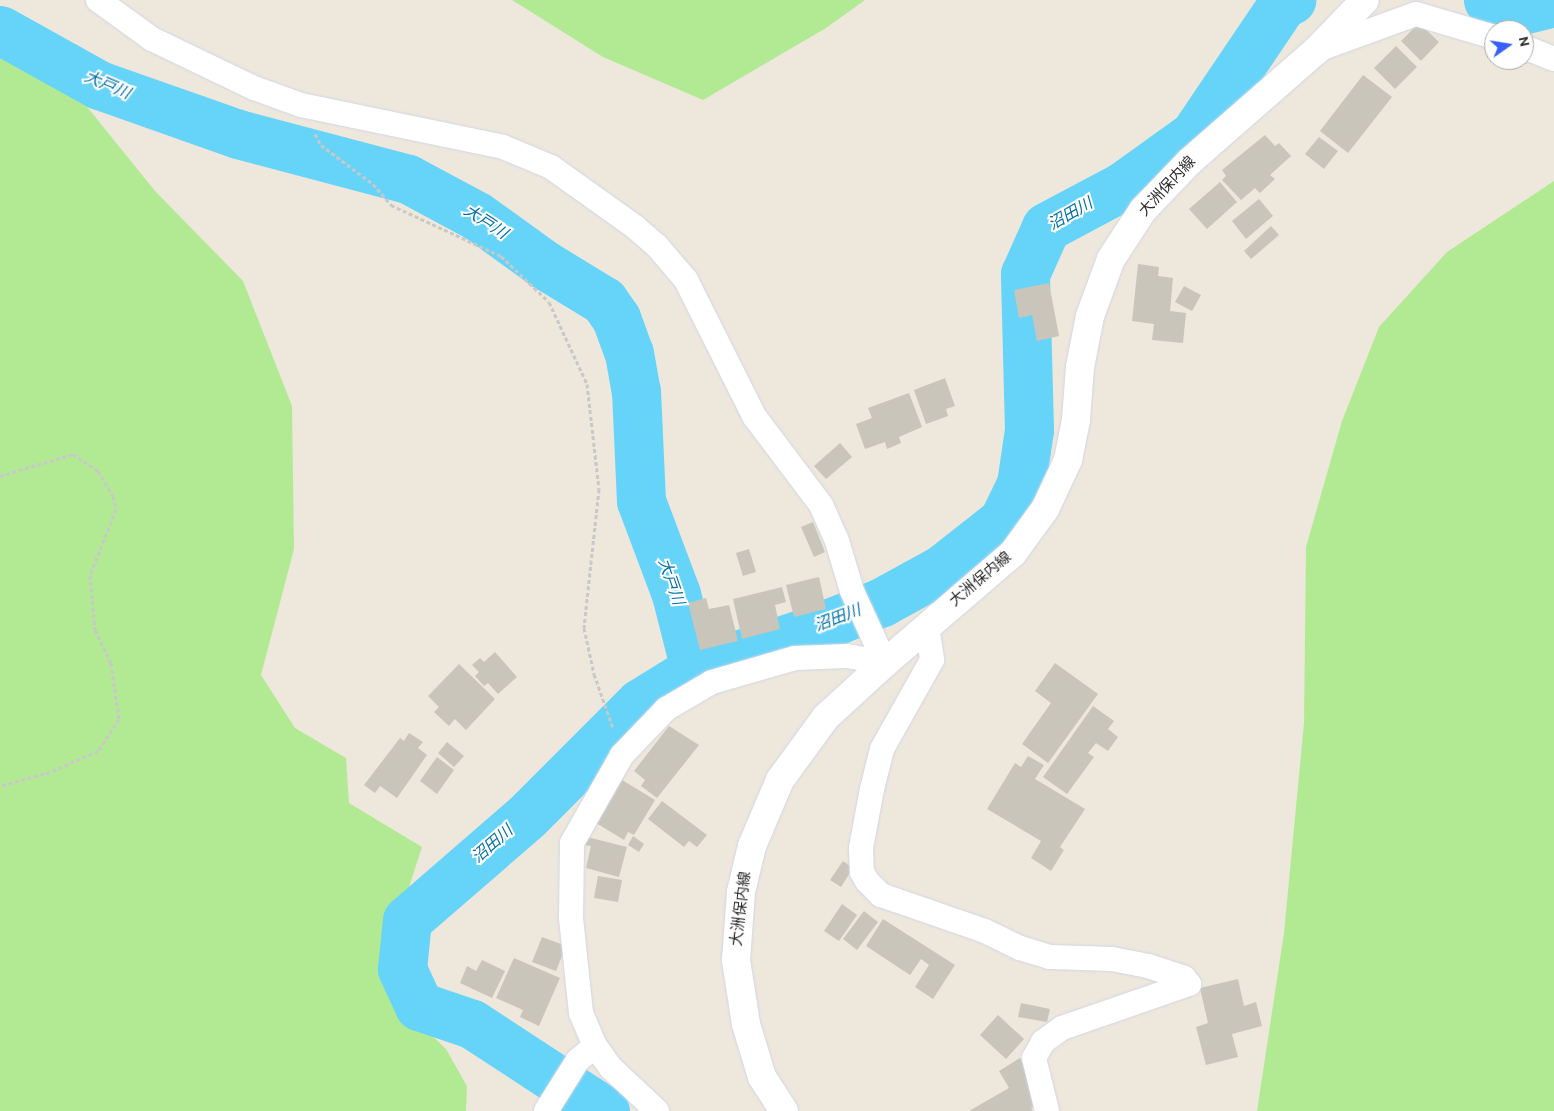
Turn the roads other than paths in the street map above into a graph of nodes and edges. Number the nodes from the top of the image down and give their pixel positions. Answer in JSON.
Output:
{"nodes":[{"id":1,"x":98,"y":0,"type":"edge"},
{"id":2,"x":1365,"y":0,"type":"edge"},
{"id":3,"x":1484,"y":34,"type":"edge"},
{"id":4,"x":1317,"y":50,"type":"junction"},
{"id":5,"x":1534,"y":51,"type":"edge"},
{"id":6,"x":1554,"y":58,"type":"edge"},
{"id":7,"x":927,"y":627,"type":"junction"},
{"id":8,"x":884,"y":662,"type":"junction"},
{"id":9,"x":586,"y":1053,"type":"junction"},
{"id":10,"x":549,"y":1105,"type":"edge"},
{"id":11,"x":657,"y":1111,"type":"edge"},
{"id":12,"x":784,"y":1111,"type":"edge"},
{"id":13,"x":1047,"y":1111,"type":"edge"}],
"edges":[{"from":1,"to":8,"type":"street"},
{"from":2,"to":4,"type":"main road","name":"大洲保内線"},
{"from":3,"to":4,"type":"street"},
{"from":4,"to":7,"type":"main road","name":"大洲保内線"},
{"from":5,"to":6,"type":"street"},
{"from":7,"to":8,"type":"main road","name":"大洲保内線"},
{"from":7,"to":13,"type":"street"},
{"from":8,"to":9,"type":"street"},
{"from":8,"to":12,"type":"main road","name":"大洲保内線"},
{"from":9,"to":10,"type":"street"},
{"from":9,"to":11,"type":"street"}]}
